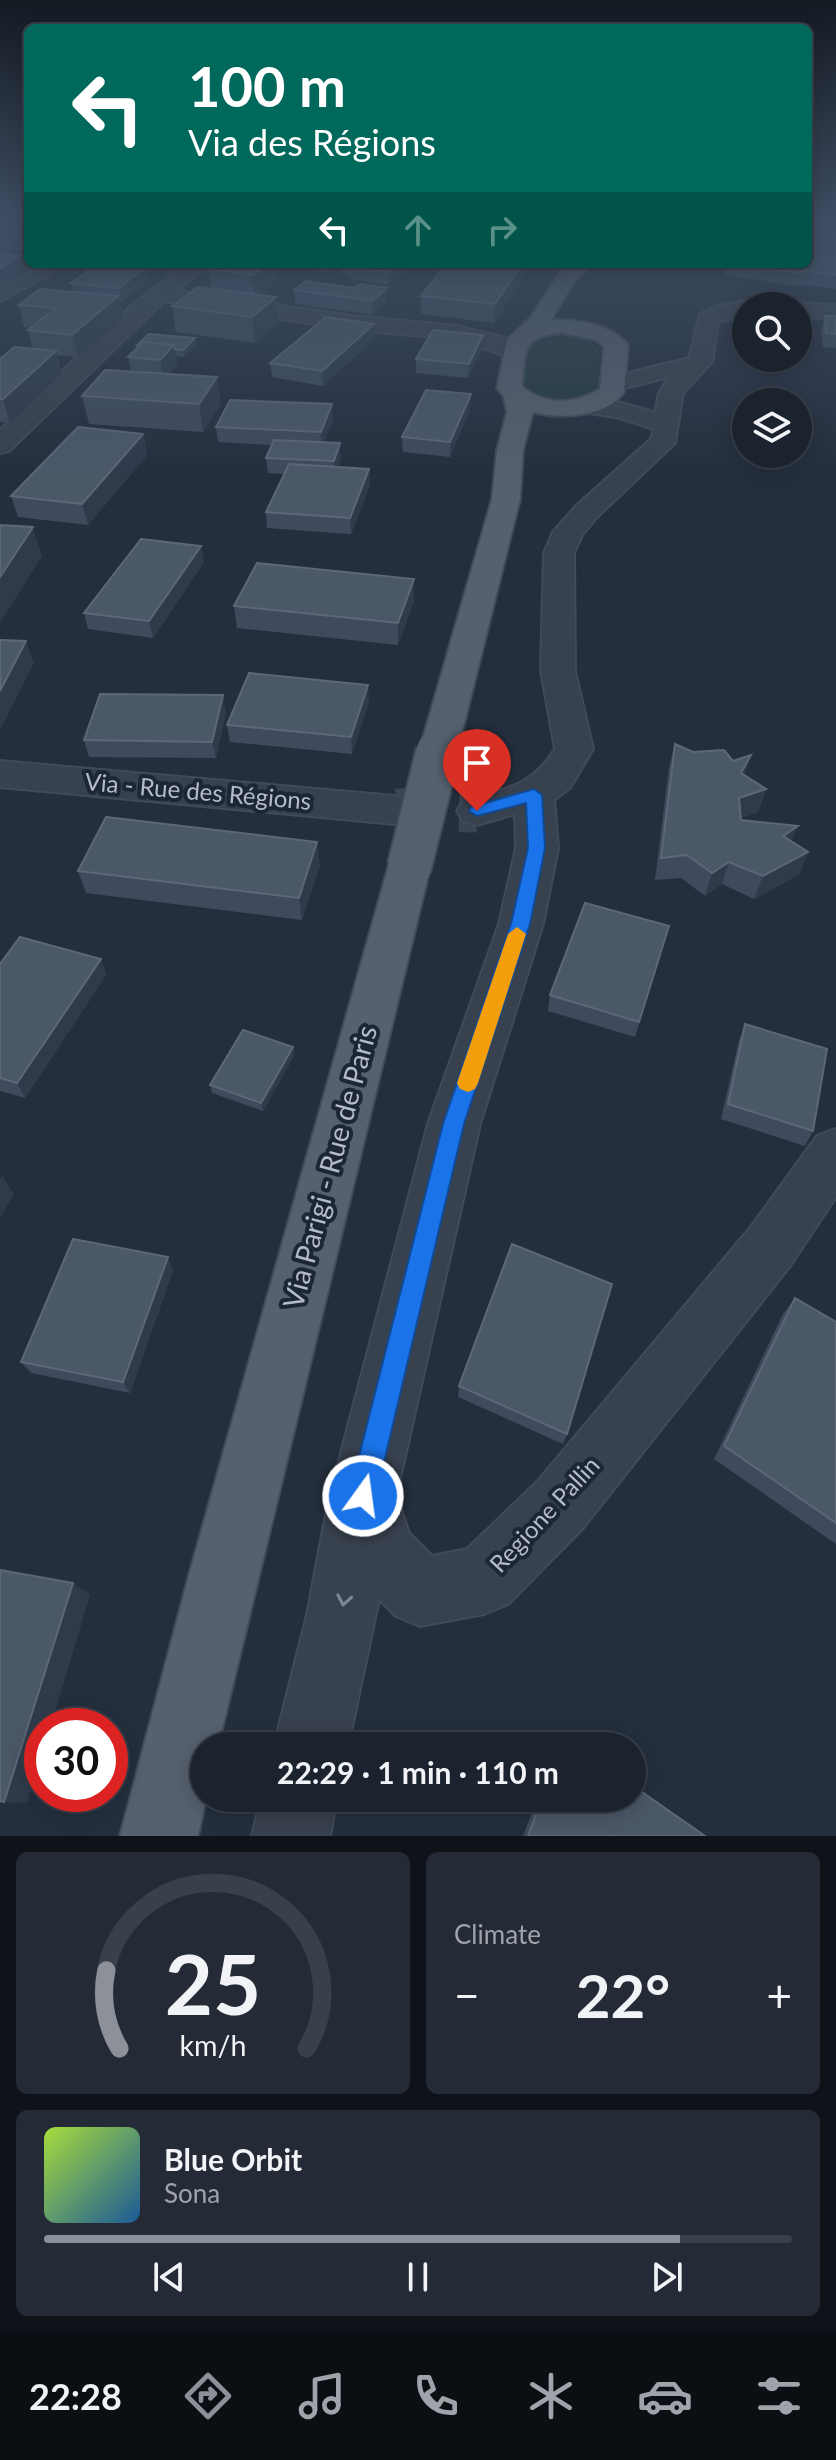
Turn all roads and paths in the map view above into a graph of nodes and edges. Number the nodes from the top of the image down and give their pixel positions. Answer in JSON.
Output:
{"nodes":[{"id":1,"x":148,"y":304,"type":"edge"},
{"id":2,"x":222,"y":304,"type":"edge"},
{"id":3,"x":550,"y":304,"type":"edge"},
{"id":4,"x":565,"y":304,"type":"edge"},
{"id":5,"x":732,"y":310,"type":"edge"},
{"id":6,"x":812,"y":311,"type":"edge"},
{"id":7,"x":836,"y":312,"type":"edge"},
{"id":8,"x":586,"y":329,"type":"junction"},
{"id":9,"x":524,"y":338,"type":"junction"},
{"id":10,"x":615,"y":352,"type":"junction"},
{"id":11,"x":690,"y":365,"type":"junction"},
{"id":12,"x":612,"y":388,"type":"junction"},
{"id":13,"x":516,"y":397,"type":"junction"},
{"id":14,"x":586,"y":406,"type":"junction"},
{"id":15,"x":667,"y":425,"type":"junction"},
{"id":16,"x":0,"y":445,"type":"edge"},
{"id":17,"x":506,"y":499,"type":"junction"},
{"id":18,"x":0,"y":774,"type":"edge"},
{"id":19,"x":534,"y":795,"type":"junction"},
{"id":20,"x":395,"y":810,"type":"tunnel mouth"},
{"id":21,"x":477,"y":811,"type":"tunnel mouth"},
{"id":22,"x":836,"y":1153,"type":"edge"},
{"id":23,"x":363,"y":1496,"type":"junction"},
{"id":24,"x":314,"y":1732,"type":"edge"},
{"id":25,"x":296,"y":1812,"type":"edge"},
{"id":26,"x":159,"y":1836,"type":"edge"},
{"id":27,"x":291,"y":1836,"type":"edge"}],
"edges":[{"from":1,"to":16,"type":"street"},
{"from":2,"to":9,"type":"street"},
{"from":3,"to":9,"type":"main road","name":"Via Parigi - Rue de Paris"},
{"from":4,"to":8,"type":"main road","name":"Via Parigi - Rue de Paris"},
{"from":5,"to":11,"type":"street"},
{"from":6,"to":7,"type":"street"},
{"from":8,"to":9,"type":"main road"},
{"from":8,"to":10,"type":"main road","name":"Via Parigi - Rue de Paris"},
{"from":9,"to":13,"type":"main road","name":"Via Parigi - Rue de Paris"},
{"from":10,"to":11,"type":"street"},
{"from":10,"to":12,"type":"main road"},
{"from":11,"to":12,"type":"street"},
{"from":11,"to":15,"type":"street"},
{"from":12,"to":14,"type":"main road","name":"Via Parigi - Rue de Paris"},
{"from":12,"to":15,"type":"street"},
{"from":13,"to":14,"type":"main road"},
{"from":13,"to":17,"type":"main road","name":"Via Parigi - Rue de Paris"},
{"from":14,"to":15,"type":"street"},
{"from":14,"to":17,"type":"main road","name":"Via Parigi - Rue de Paris"},
{"from":15,"to":19,"type":"street"},
{"from":17,"to":26,"type":"main road","name":"Via Parigi - Rue de Paris","bridge":true},
{"from":18,"to":20,"type":"street","name":"Via - Rue des Régions"},
{"from":19,"to":21,"type":"street"},
{"from":19,"to":23,"type":"street"},
{"from":22,"to":23,"type":"street","name":"Regione Pallin"},
{"from":23,"to":24,"type":"street","one_way":true},
{"from":25,"to":27,"type":"street"}]}
